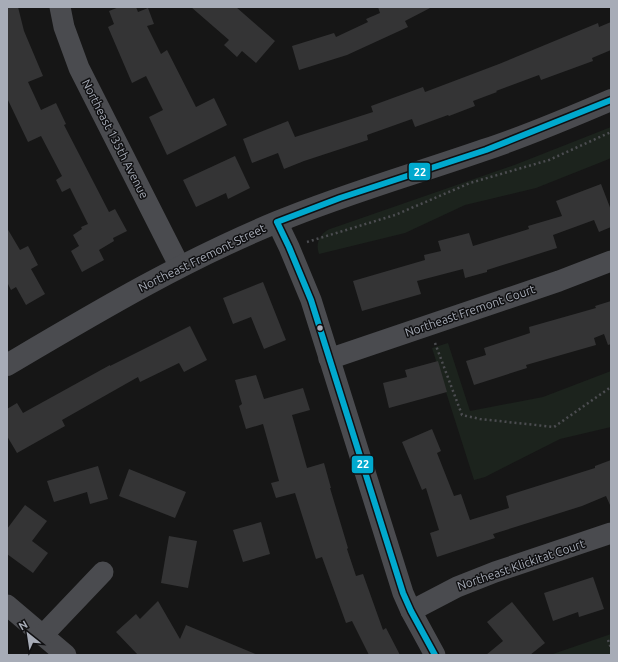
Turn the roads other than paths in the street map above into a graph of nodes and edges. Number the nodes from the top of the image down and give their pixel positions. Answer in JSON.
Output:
{"nodes":[{"id":1,"x":60,"y":7,"type":"edge"},
{"id":2,"x":611,"y":100,"type":"edge"},
{"id":3,"x":277,"y":222,"type":"junction"},
{"id":4,"x":611,"y":261,"type":"edge"},
{"id":5,"x":180,"y":267,"type":"junction"},
{"id":6,"x":328,"y":359,"type":"junction"},
{"id":7,"x":7,"y":364,"type":"edge"},
{"id":8,"x":611,"y":533,"type":"edge"},
{"id":9,"x":103,"y":572,"type":"dead end"},
{"id":10,"x":7,"y":605,"type":"edge"},
{"id":11,"x":411,"y":611,"type":"junction"},
{"id":12,"x":43,"y":635,"type":"junction"},
{"id":13,"x":66,"y":655,"type":"edge"},
{"id":14,"x":435,"y":655,"type":"edge"}],
"edges":[{"from":1,"to":5,"type":"street","name":"Northeast 135th Avenue"},
{"from":2,"to":3,"type":"street","name":"Northeast Fremont Street"},
{"from":3,"to":5,"type":"street","name":"Northeast Fremont Street"},
{"from":3,"to":6,"type":"street"},
{"from":4,"to":6,"type":"street","name":"Northeast Fremont Court"},
{"from":5,"to":7,"type":"street","name":"Northeast Fremont Street"},
{"from":6,"to":11,"type":"street"},
{"from":8,"to":11,"type":"street","name":"Northeast Klickitat Court"},
{"from":9,"to":12,"type":"street"},
{"from":10,"to":12,"type":"street"},
{"from":11,"to":14,"type":"street"},
{"from":12,"to":13,"type":"street"}]}
